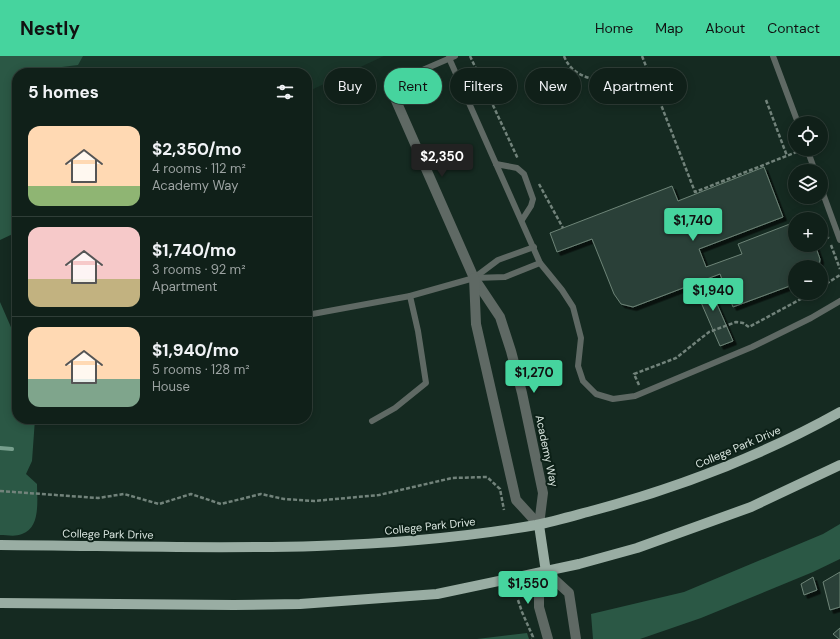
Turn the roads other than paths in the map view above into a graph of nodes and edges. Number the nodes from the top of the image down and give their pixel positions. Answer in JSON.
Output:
{"nodes":[{"id":1,"x":773,"y":56,"type":"edge"},
{"id":2,"x":452,"y":57,"type":"edge"},
{"id":3,"x":427,"y":68,"type":"edge"},
{"id":4,"x":397,"y":104,"type":"edge"},
{"id":5,"x":795,"y":116,"type":"edge"},
{"id":6,"x":496,"y":164,"type":"junction"},
{"id":7,"x":827,"y":204,"type":"edge"},
{"id":8,"x":522,"y":220,"type":"junction"},
{"id":9,"x":840,"y":240,"type":"edge"},
{"id":10,"x":534,"y":247,"type":"junction"},
{"id":11,"x":540,"y":263,"type":"junction"},
{"id":12,"x":474,"y":278,"type":"junction"},
{"id":13,"x":410,"y":296,"type":"junction"},
{"id":14,"x":840,"y":301,"type":"edge"},
{"id":15,"x":312,"y":314,"type":"edge"},
{"id":16,"x":840,"y":412,"type":"edge"},
{"id":17,"x":372,"y":421,"type":"dead end"},
{"id":18,"x":840,"y":465,"type":"edge"},
{"id":19,"x":538,"y":524,"type":"junction"},
{"id":20,"x":0,"y":545,"type":"edge"},
{"id":21,"x":546,"y":572,"type":"junction"},
{"id":22,"x":0,"y":603,"type":"edge"},
{"id":23,"x":548,"y":639,"type":"edge"},
{"id":24,"x":576,"y":639,"type":"edge"}],
"edges":[{"from":1,"to":5,"type":"lane"},
{"from":2,"to":3,"type":"lane"},
{"from":2,"to":6,"type":"lane"},
{"from":4,"to":12,"type":"street","name":"Academy Way"},
{"from":6,"to":8,"type":"lane"},
{"from":6,"to":8,"type":"lane"},
{"from":7,"to":9,"type":"lane"},
{"from":8,"to":10,"type":"lane"},
{"from":10,"to":11,"type":"lane"},
{"from":10,"to":12,"type":"lane"},
{"from":11,"to":12,"type":"lane"},
{"from":11,"to":14,"type":"lane"},
{"from":12,"to":13,"type":"lane"},
{"from":12,"to":19,"type":"street","name":"Academy Way"},
{"from":12,"to":19,"type":"street","name":"Academy Way"},
{"from":13,"to":15,"type":"lane"},
{"from":13,"to":17,"type":"lane"},
{"from":16,"to":19,"type":"main road","name":"College Park Drive"},
{"from":18,"to":21,"type":"main road"},
{"from":19,"to":20,"type":"main road","name":"College Park Drive"},
{"from":19,"to":21,"type":"main road"},
{"from":21,"to":22,"type":"main road"},
{"from":21,"to":23,"type":"street"},
{"from":21,"to":24,"type":"street"}]}
